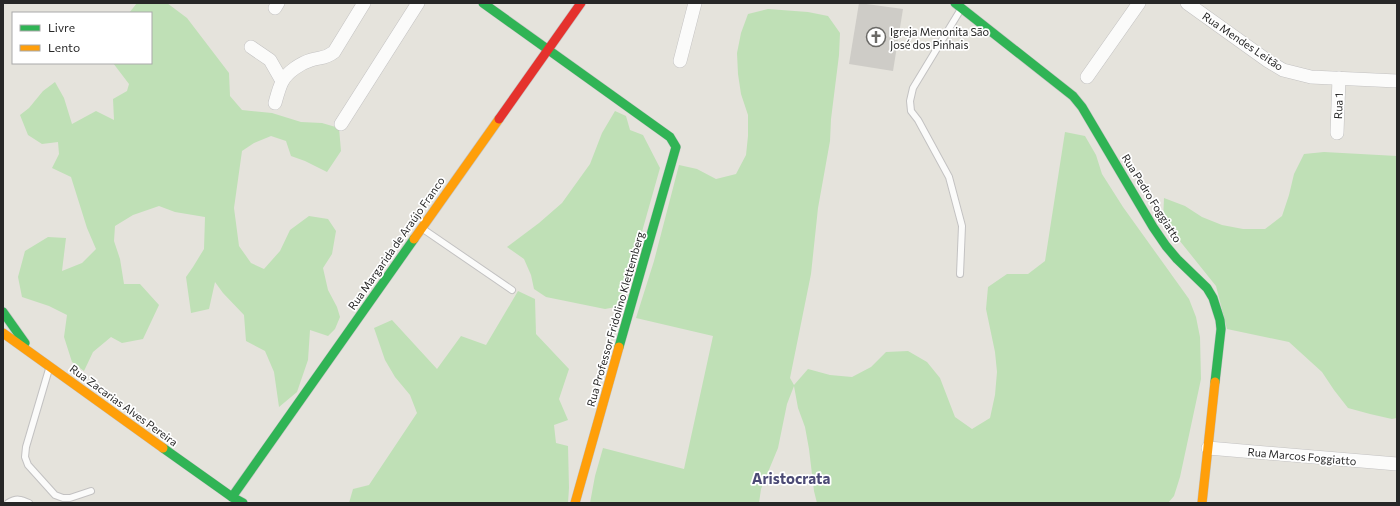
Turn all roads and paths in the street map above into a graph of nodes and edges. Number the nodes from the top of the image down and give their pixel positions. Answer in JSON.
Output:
{"nodes":[{"id":1,"x":364,"y":3,"type":"edge"},
{"id":2,"x":418,"y":3,"type":"edge"},
{"id":3,"x":483,"y":3,"type":"edge"},
{"id":4,"x":581,"y":3,"type":"edge"},
{"id":5,"x":695,"y":3,"type":"edge"},
{"id":6,"x":1139,"y":3,"type":"edge"},
{"id":7,"x":1187,"y":3,"type":"edge"},
{"id":8,"x":958,"y":6,"type":"edge"},
{"id":9,"x":251,"y":47,"type":"dead end"},
{"id":10,"x":548,"y":49,"type":"junction"},
{"id":11,"x":680,"y":61,"type":"dead end"},
{"id":12,"x":1086,"y":77,"type":"dead end"},
{"id":13,"x":1338,"y":78,"type":"junction"},
{"id":14,"x":282,"y":81,"type":"junction"},
{"id":15,"x":1397,"y":81,"type":"edge"},
{"id":16,"x":275,"y":103,"type":"dead end"},
{"id":17,"x":341,"y":124,"type":"dead end"},
{"id":18,"x":1336,"y":133,"type":"dead end"},
{"id":19,"x":422,"y":228,"type":"junction"},
{"id":20,"x":960,"y":274,"type":"dead end"},
{"id":21,"x":512,"y":290,"type":"dead end"},
{"id":22,"x":5,"y":320,"type":"edge"},
{"id":23,"x":3,"y":333,"type":"edge"},
{"id":24,"x":35,"y":356,"type":"junction"},
{"id":25,"x":50,"y":366,"type":"junction"},
{"id":26,"x":1208,"y":448,"type":"junction"},
{"id":27,"x":1397,"y":464,"type":"edge"},
{"id":28,"x":91,"y":492,"type":"dead end"},
{"id":29,"x":234,"y":500,"type":"edge"},
{"id":30,"x":8,"y":503,"type":"edge"},
{"id":31,"x":29,"y":503,"type":"edge"},
{"id":32,"x":243,"y":503,"type":"edge"},
{"id":33,"x":575,"y":503,"type":"edge"},
{"id":34,"x":1202,"y":503,"type":"edge"}],
"edges":[{"from":1,"to":14,"type":"street"},
{"from":2,"to":17,"type":"street"},
{"from":3,"to":10,"type":"street"},
{"from":4,"to":10,"type":"street","name":"Rua Margarida de Araújo Franco"},
{"from":5,"to":11,"type":"street"},
{"from":6,"to":12,"type":"street"},
{"from":7,"to":13,"type":"street","name":"Rua Mendes Leitão"},
{"from":8,"to":20,"type":"lane"},
{"from":8,"to":26,"type":"street","name":"Rua Pedro Foggiatto"},
{"from":9,"to":14,"type":"street"},
{"from":10,"to":19,"type":"street","name":"Rua Margarida de Araújo Franco"},
{"from":10,"to":33,"type":"street","name":"Rua Professor Fridolino Klettemberg"},
{"from":13,"to":15,"type":"street","name":"Rua Mendes Leitão"},
{"from":13,"to":18,"type":"street","name":"Rua 1"},
{"from":14,"to":16,"type":"street"},
{"from":19,"to":21,"type":"lane"},
{"from":19,"to":29,"type":"street","name":"Rua Margarida de Araújo Franco"},
{"from":22,"to":24,"type":"street"},
{"from":23,"to":24,"type":"street","name":"Rua Zacarias Alves Pereira"},
{"from":24,"to":25,"type":"street","name":"Rua Zacarias Alves Pereira"},
{"from":25,"to":28,"type":"lane"},
{"from":25,"to":29,"type":"street","name":"Rua Zacarias Alves Pereira"},
{"from":26,"to":27,"type":"street","name":"Rua Marcos Foggiatto"},
{"from":26,"to":34,"type":"street","name":"Rua Pedro Foggiatto"},
{"from":29,"to":32,"type":"street","name":"Rua Zacarias Alves Pereira"},
{"from":30,"to":31,"type":"lane"}]}
